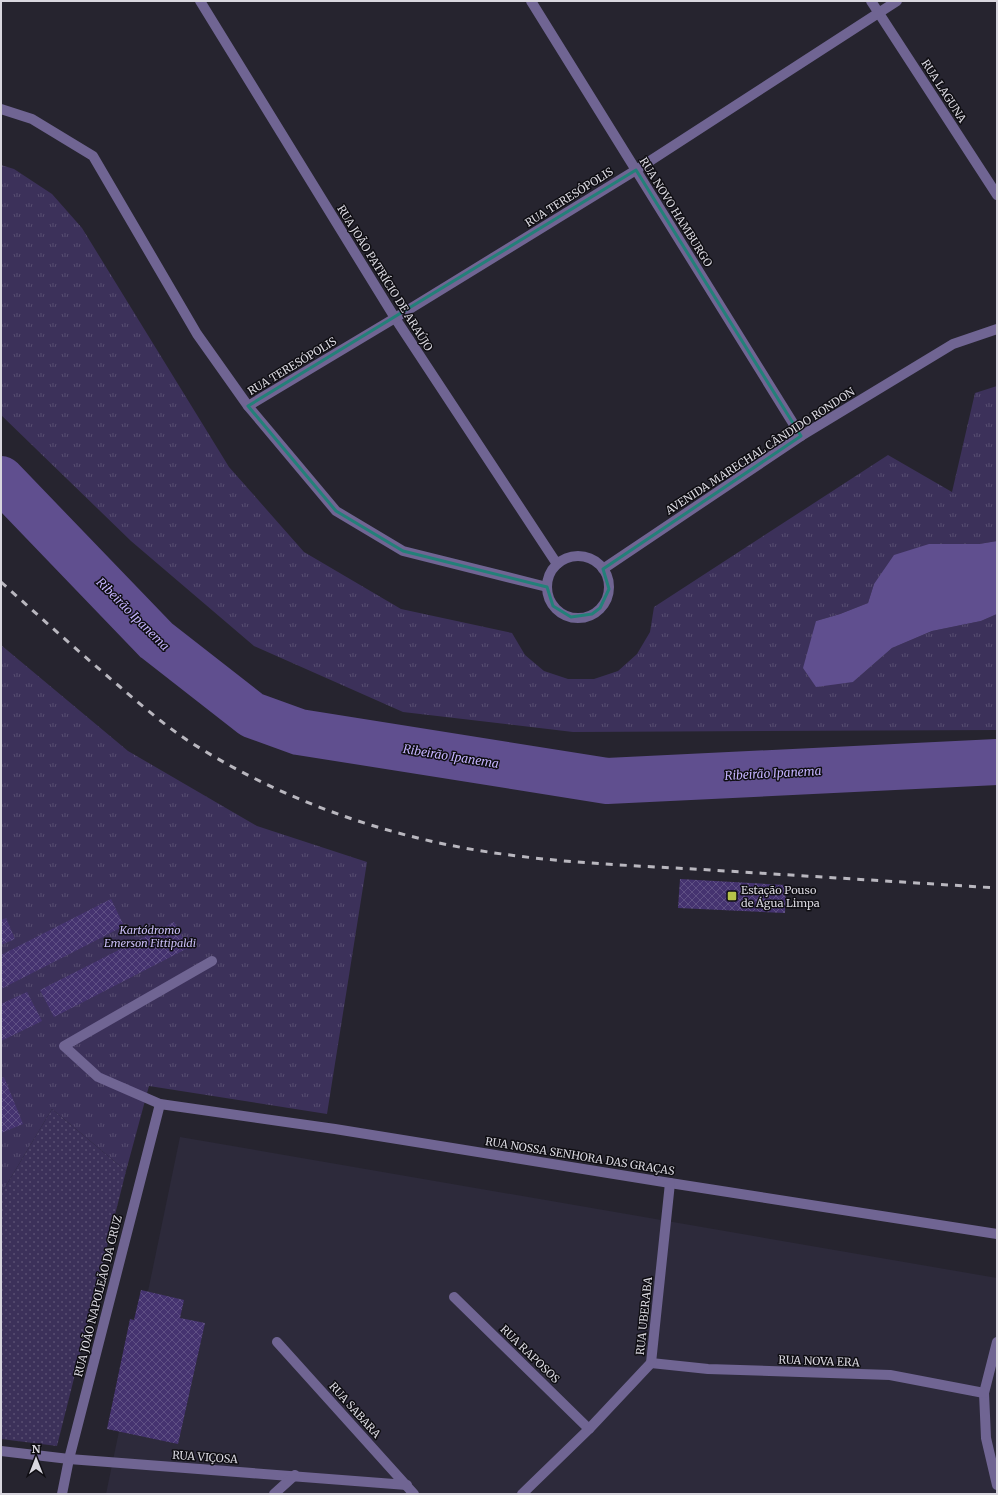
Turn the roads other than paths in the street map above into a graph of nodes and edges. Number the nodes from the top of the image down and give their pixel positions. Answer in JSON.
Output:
{"nodes":[{"id":1,"x":200,"y":1,"type":"edge"},
{"id":2,"x":531,"y":1,"type":"edge"},
{"id":3,"x":871,"y":1,"type":"edge"},
{"id":4,"x":897,"y":1,"type":"edge"},
{"id":5,"x":878,"y":12,"type":"junction"},
{"id":6,"x":1,"y":109,"type":"edge"},
{"id":7,"x":636,"y":170,"type":"junction"},
{"id":8,"x":997,"y":195,"type":"edge"},
{"id":9,"x":395,"y":318,"type":"junction"},
{"id":10,"x":997,"y":328,"type":"edge"},
{"id":11,"x":248,"y":406,"type":"junction"},
{"id":12,"x":801,"y":436,"type":"junction"},
{"id":13,"x":557,"y":564,"type":"junction"},
{"id":14,"x":603,"y":569,"type":"junction"},
{"id":15,"x":547,"y":586,"type":"junction"},
{"id":16,"x":212,"y":961,"type":"dead end"},
{"id":17,"x":160,"y":1104,"type":"junction"},
{"id":18,"x":670,"y":1183,"type":"junction"},
{"id":19,"x":997,"y":1234,"type":"edge"},
{"id":20,"x":454,"y":1297,"type":"dead end"},
{"id":21,"x":277,"y":1342,"type":"dead end"},
{"id":22,"x":997,"y":1342,"type":"edge"},
{"id":23,"x":651,"y":1363,"type":"junction"},
{"id":24,"x":984,"y":1393,"type":"junction"},
{"id":25,"x":589,"y":1429,"type":"junction"},
{"id":26,"x":1,"y":1451,"type":"edge"},
{"id":27,"x":69,"y":1459,"type":"junction"},
{"id":28,"x":295,"y":1475,"type":"junction"},
{"id":29,"x":407,"y":1485,"type":"junction"},
{"id":30,"x":997,"y":1485,"type":"edge"},
{"id":31,"x":62,"y":1494,"type":"edge"},
{"id":32,"x":274,"y":1494,"type":"edge"},
{"id":33,"x":414,"y":1494,"type":"edge"},
{"id":34,"x":522,"y":1494,"type":"edge"}],
"edges":[{"from":1,"to":9,"type":"street","name":"RUA JOÃO PATRÍCIO DE ARAÚJO"},
{"from":2,"to":7,"type":"street","name":"RUA NOVO HAMBURGO"},
{"from":3,"to":5,"type":"street","name":"RUA LAGUNA"},
{"from":4,"to":5,"type":"street","name":"RUA TERESÓPOLIS"},
{"from":5,"to":7,"type":"street","name":"RUA TERESÓPOLIS"},
{"from":5,"to":8,"type":"street","name":"RUA LAGUNA"},
{"from":6,"to":11,"type":"street"},
{"from":7,"to":9,"type":"street","name":"RUA TERESÓPOLIS"},
{"from":7,"to":12,"type":"street","name":"RUA NOVO HAMBURGO"},
{"from":9,"to":11,"type":"street","name":"RUA TERESÓPOLIS"},
{"from":9,"to":13,"type":"street","name":"RUA JOÃO PATRÍCIO DE ARAÚJO"},
{"from":10,"to":12,"type":"street","name":"AVENIDA MARECHAL CÂNDIDO RONDON"},
{"from":11,"to":15,"type":"street"},
{"from":12,"to":14,"type":"street","name":"AVENIDA MARECHAL CÂNDIDO RONDON"},
{"from":13,"to":14,"type":"street"},
{"from":13,"to":15,"type":"street"},
{"from":14,"to":15,"type":"street"},
{"from":16,"to":17,"type":"street","name":"RUA NOSSA SENHORA DAS GRAÇAS"},
{"from":17,"to":18,"type":"street","name":"RUA NOSSA SENHORA DAS GRAÇAS"},
{"from":17,"to":27,"type":"street","name":"RUA JOÃO NAPOLEÃO DA CRUZ"},
{"from":18,"to":19,"type":"street","name":"RUA NOSSA SENHORA DAS GRAÇAS"},
{"from":18,"to":23,"type":"street","name":"RUA UBERABA"},
{"from":20,"to":25,"type":"street","name":"RUA RAPOSOS"},
{"from":21,"to":29,"type":"street","name":"RUA SABARA"},
{"from":22,"to":24,"type":"street"},
{"from":23,"to":24,"type":"street","name":"RUA NOVA ERA"},
{"from":23,"to":25,"type":"street","name":"RUA UBERABA"},
{"from":24,"to":30,"type":"street"},
{"from":25,"to":34,"type":"street","name":"RUA UBERABA"},
{"from":26,"to":27,"type":"street","name":"RUA VIÇOSA"},
{"from":27,"to":28,"type":"street","name":"RUA VIÇOSA"},
{"from":27,"to":31,"type":"street","name":"RUA JOÃO NAPOLEÃO DA CRUZ"},
{"from":28,"to":29,"type":"street","name":"RUA VIÇOSA"},
{"from":28,"to":32,"type":"street"},
{"from":29,"to":33,"type":"street","name":"RUA SABARA"}]}
